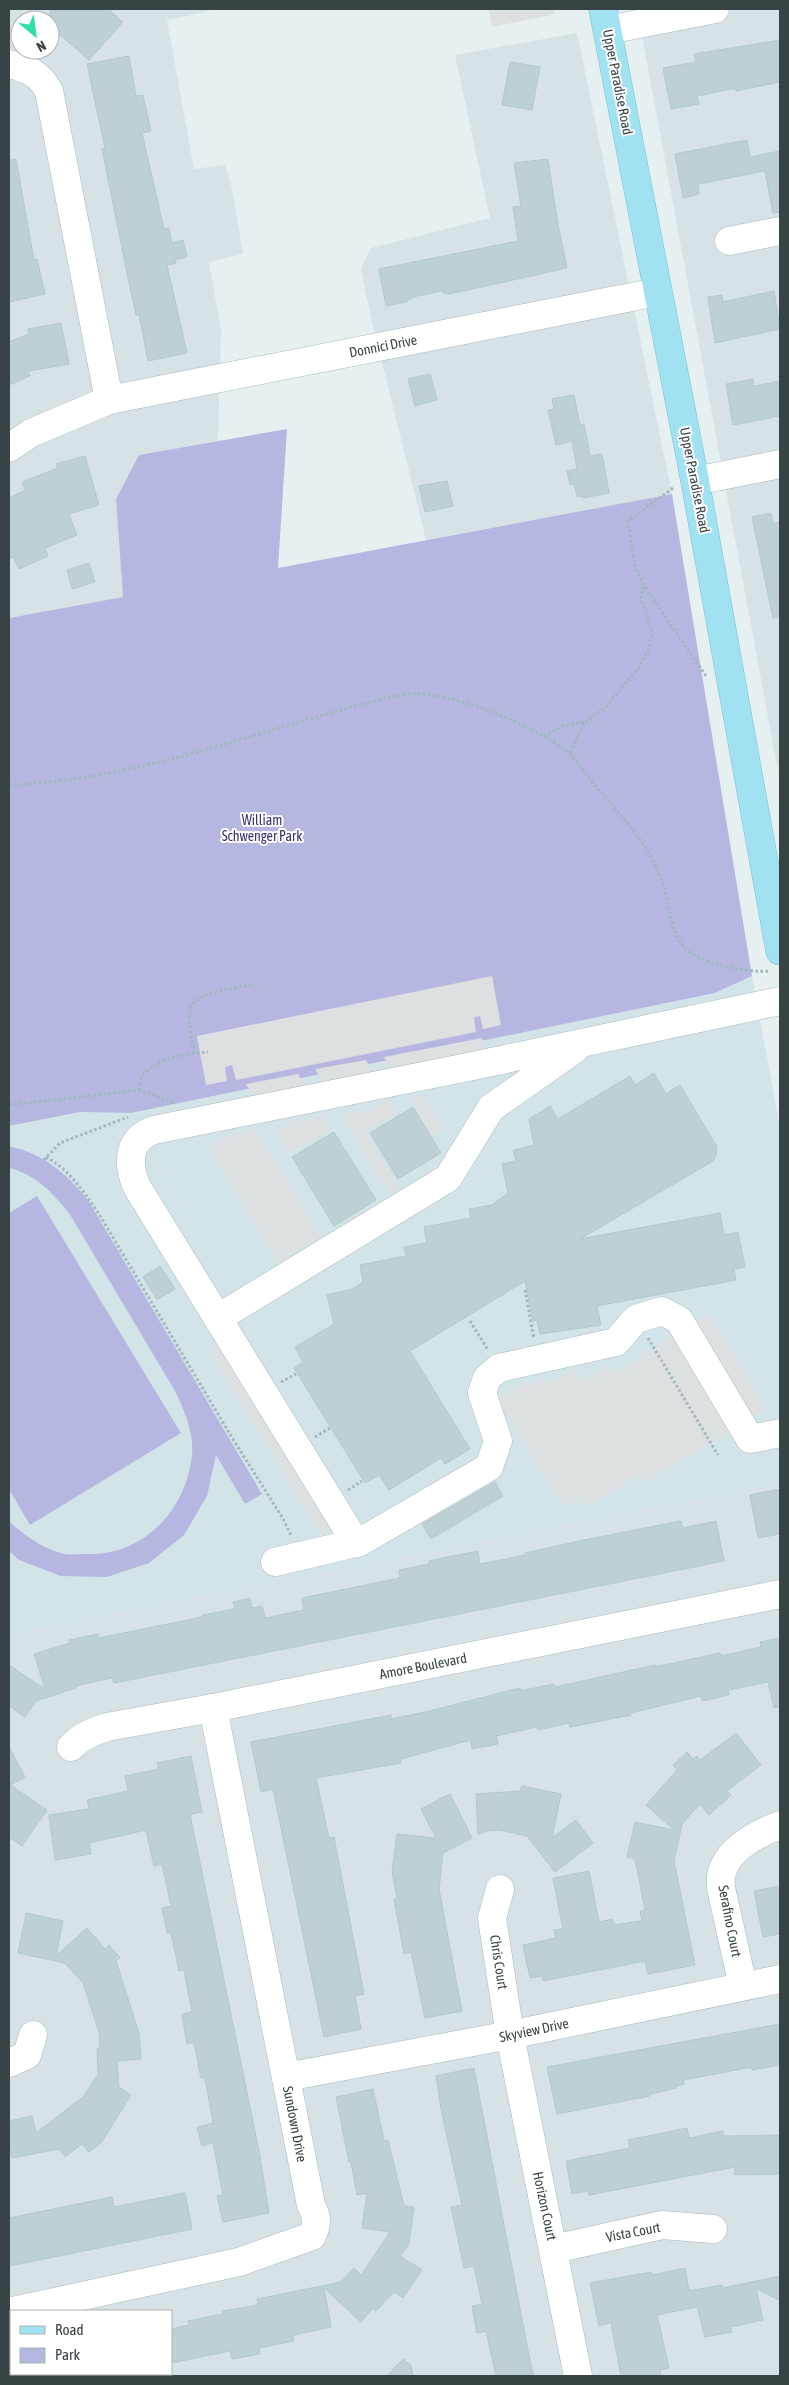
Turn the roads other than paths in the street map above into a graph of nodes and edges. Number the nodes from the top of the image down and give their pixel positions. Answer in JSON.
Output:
{"nodes":[{"id":1,"x":715,"y":9,"type":"edge"},
{"id":2,"x":606,"y":19,"type":"edge"},
{"id":3,"x":9,"y":64,"type":"edge"},
{"id":4,"x":780,"y":231,"type":"edge"},
{"id":5,"x":729,"y":241,"type":"dead end"},
{"id":6,"x":657,"y":292,"type":"junction"},
{"id":7,"x":109,"y":400,"type":"junction"},
{"id":8,"x":9,"y":448,"type":"edge"},
{"id":9,"x":780,"y":464,"type":"edge"},
{"id":10,"x":696,"y":481,"type":"junction"},
{"id":11,"x":776,"y":961,"type":"edge"},
{"id":12,"x":780,"y":1001,"type":"edge"},
{"id":13,"x":584,"y":1042,"type":"junction"},
{"id":14,"x":218,"y":1318,"type":"junction"},
{"id":15,"x":780,"y":1433,"type":"edge"},
{"id":16,"x":356,"y":1543,"type":"junction"},
{"id":17,"x":285,"y":1560,"type":"road end"},
{"id":18,"x":780,"y":1594,"type":"edge"},
{"id":19,"x":213,"y":1708,"type":"junction"},
{"id":20,"x":71,"y":1747,"type":"dead end"},
{"id":21,"x":780,"y":1825,"type":"edge"},
{"id":22,"x":500,"y":1889,"type":"dead end"},
{"id":23,"x":780,"y":1979,"type":"edge"},
{"id":24,"x":743,"y":1986,"type":"junction"},
{"id":25,"x":33,"y":2035,"type":"dead end"},
{"id":26,"x":510,"y":2035,"type":"junction"},
{"id":27,"x":9,"y":2063,"type":"edge"},
{"id":28,"x":286,"y":2078,"type":"junction"},
{"id":29,"x":714,"y":2229,"type":"dead end"},
{"id":30,"x":554,"y":2249,"type":"junction"},
{"id":31,"x":20,"y":2310,"type":"edge"},
{"id":32,"x":578,"y":2376,"type":"edge"}],
"edges":[{"from":1,"to":2,"type":"street"},
{"from":2,"to":6,"type":"main road","name":"Upper Paradise Road"},
{"from":3,"to":7,"type":"street"},
{"from":4,"to":5,"type":"street"},
{"from":6,"to":7,"type":"street","name":"Donnici Drive"},
{"from":6,"to":10,"type":"main road","name":"Upper Paradise Road"},
{"from":7,"to":8,"type":"street","name":"Donnici Drive"},
{"from":9,"to":10,"type":"street"},
{"from":10,"to":11,"type":"main road","name":"Upper Paradise Road"},
{"from":12,"to":13,"type":"street"},
{"from":13,"to":14,"type":"street"},
{"from":13,"to":14,"type":"street"},
{"from":14,"to":16,"type":"street"},
{"from":15,"to":16,"type":"street"},
{"from":16,"to":17,"type":"street"},
{"from":18,"to":19,"type":"street","name":"Amore Boulevard"},
{"from":19,"to":20,"type":"street","name":"Amore Boulevard"},
{"from":19,"to":28,"type":"street","name":"Sundown Drive"},
{"from":21,"to":24,"type":"street","name":"Serafino Court"},
{"from":22,"to":26,"type":"street","name":"Chris Court"},
{"from":23,"to":24,"type":"street","name":"Skyview Drive"},
{"from":24,"to":26,"type":"street","name":"Skyview Drive"},
{"from":25,"to":27,"type":"street"},
{"from":26,"to":28,"type":"street","name":"Skyview Drive"},
{"from":26,"to":30,"type":"street","name":"Horizon Court"},
{"from":28,"to":31,"type":"street","name":"Sundown Drive"},
{"from":29,"to":30,"type":"street","name":"Vista Court"},
{"from":30,"to":32,"type":"street","name":"Horizon Court"}]}
